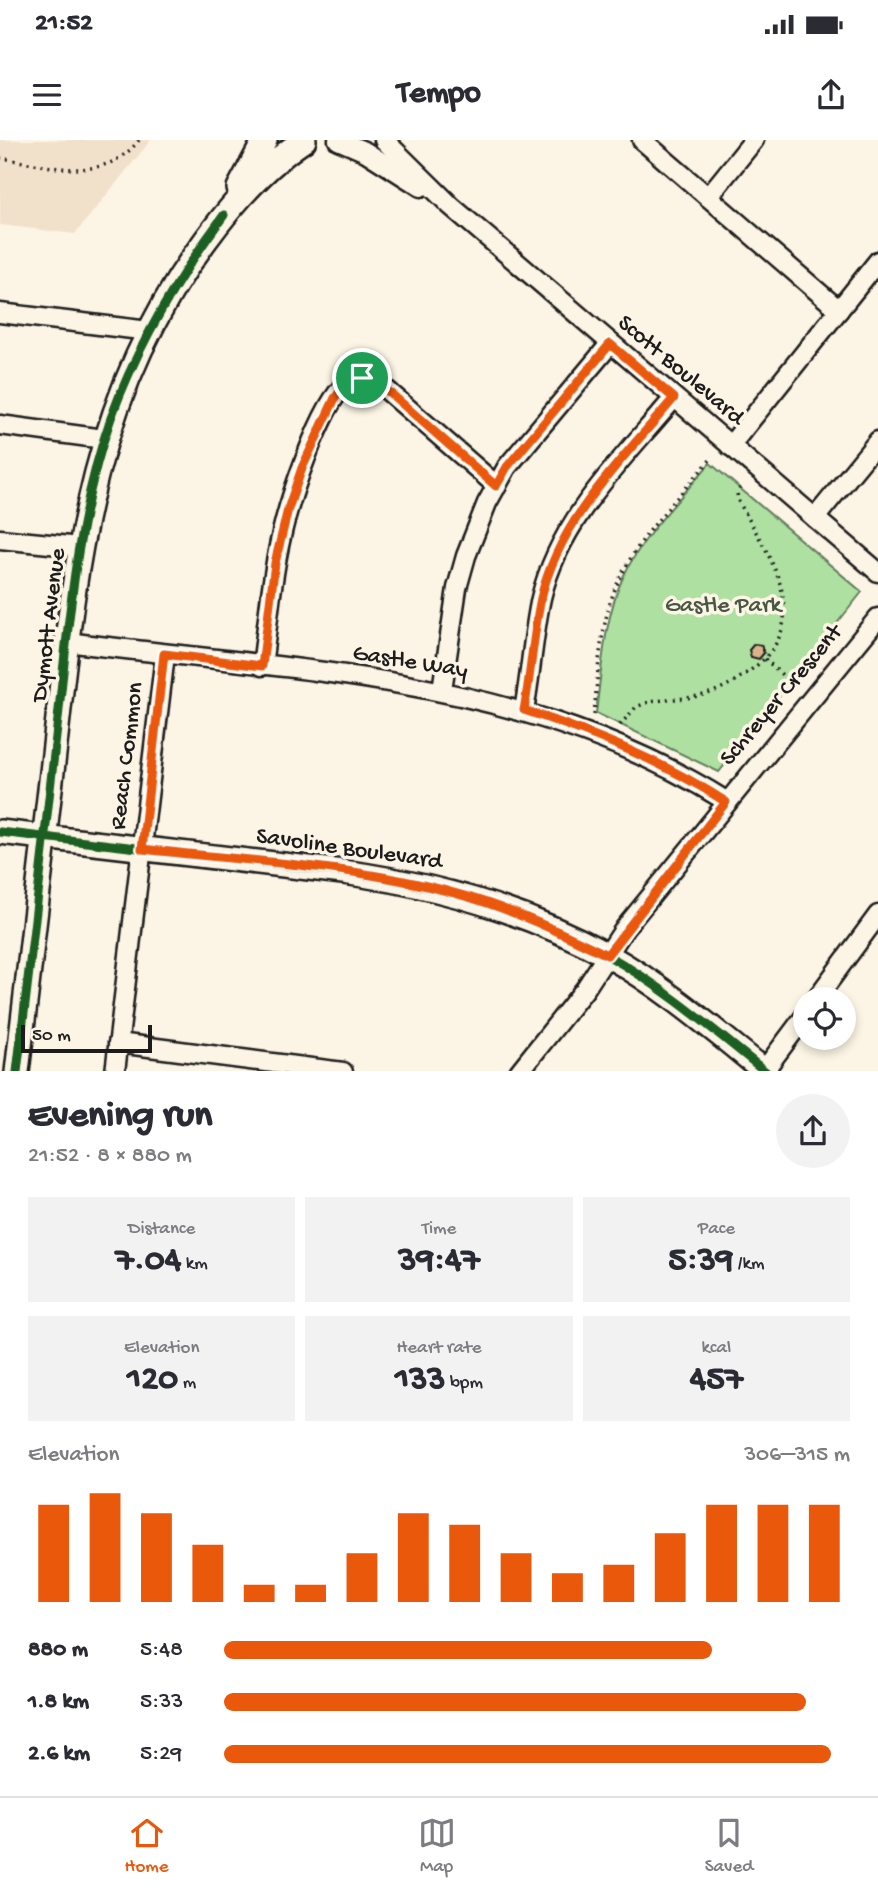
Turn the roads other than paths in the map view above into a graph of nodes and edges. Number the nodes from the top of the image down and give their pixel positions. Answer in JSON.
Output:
{"nodes":[{"id":1,"x":265,"y":140,"type":"edge"},
{"id":2,"x":304,"y":140,"type":"edge"},
{"id":3,"x":338,"y":140,"type":"edge"},
{"id":4,"x":384,"y":140,"type":"edge"},
{"id":5,"x":642,"y":140,"type":"edge"},
{"id":6,"x":754,"y":140,"type":"edge"},
{"id":7,"x":708,"y":197,"type":"junction"},
{"id":8,"x":451,"y":206,"type":"junction"},
{"id":9,"x":224,"y":215,"type":"junction"},
{"id":10,"x":878,"y":261,"type":"edge"},
{"id":11,"x":839,"y":310,"type":"junction"},
{"id":12,"x":0,"y":313,"type":"edge"},
{"id":13,"x":149,"y":331,"type":"junction"},
{"id":14,"x":610,"y":344,"type":"junction"},
{"id":15,"x":674,"y":398,"type":"junction"},
{"id":16,"x":0,"y":425,"type":"edge"},
{"id":17,"x":104,"y":439,"type":"junction"},
{"id":18,"x":878,"y":441,"type":"edge"},
{"id":19,"x":730,"y":446,"type":"junction"},
{"id":20,"x":496,"y":486,"type":"junction"},
{"id":21,"x":815,"y":519,"type":"junction"},
{"id":22,"x":0,"y":538,"type":"edge"},
{"id":23,"x":80,"y":547,"type":"junction"},
{"id":24,"x":878,"y":572,"type":"edge"},
{"id":25,"x":878,"y":618,"type":"edge"},
{"id":26,"x":67,"y":642,"type":"junction"},
{"id":27,"x":164,"y":654,"type":"junction"},
{"id":28,"x":262,"y":666,"type":"junction"},
{"id":29,"x":442,"y":690,"type":"junction"},
{"id":30,"x":524,"y":710,"type":"junction"},
{"id":31,"x":726,"y":802,"type":"junction"},
{"id":32,"x":0,"y":832,"type":"edge"},
{"id":33,"x":45,"y":837,"type":"junction"},
{"id":34,"x":142,"y":849,"type":"junction"},
{"id":35,"x":878,"y":915,"type":"edge"},
{"id":36,"x":607,"y":955,"type":"junction"},
{"id":37,"x":825,"y":987,"type":"edge"},
{"id":38,"x":793,"y":1032,"type":"edge"},
{"id":39,"x":118,"y":1044,"type":"junction"},
{"id":40,"x":17,"y":1071,"type":"edge"},
{"id":41,"x":115,"y":1071,"type":"edge"},
{"id":42,"x":335,"y":1071,"type":"edge"},
{"id":43,"x":521,"y":1071,"type":"edge"},
{"id":44,"x":764,"y":1071,"type":"edge"}],
"edges":[{"from":1,"to":9,"type":"street","name":"Dymott Avenue"},
{"from":2,"to":9,"type":"street","name":"Dymott Avenue"},
{"from":3,"to":8,"type":"street","name":"Scott Boulevard"},
{"from":4,"to":8,"type":"street","name":"Scott Boulevard"},
{"from":5,"to":7,"type":"street"},
{"from":6,"to":7,"type":"street"},
{"from":7,"to":11,"type":"street"},
{"from":8,"to":14,"type":"street","name":"Scott Boulevard"},
{"from":9,"to":13,"type":"street","name":"Dymott Avenue"},
{"from":10,"to":11,"type":"street"},
{"from":11,"to":19,"type":"street"},
{"from":12,"to":13,"type":"street"},
{"from":13,"to":17,"type":"street","name":"Dymott Avenue"},
{"from":14,"to":15,"type":"street","name":"Scott Boulevard"},
{"from":14,"to":20,"type":"street"},
{"from":15,"to":19,"type":"street","name":"Scott Boulevard"},
{"from":15,"to":30,"type":"street"},
{"from":16,"to":17,"type":"street"},
{"from":17,"to":23,"type":"street","name":"Dymott Avenue"},
{"from":18,"to":21,"type":"street"},
{"from":19,"to":21,"type":"street","name":"Scott Boulevard"},
{"from":20,"to":28,"type":"street"},
{"from":20,"to":29,"type":"street"},
{"from":21,"to":24,"type":"street","name":"Scott Boulevard"},
{"from":22,"to":23,"type":"street"},
{"from":23,"to":26,"type":"street","name":"Dymott Avenue"},
{"from":25,"to":31,"type":"street","name":"Schreyer Crescent"},
{"from":26,"to":27,"type":"street","name":"Gastle Way"},
{"from":26,"to":33,"type":"street","name":"Dymott Avenue"},
{"from":27,"to":28,"type":"street","name":"Gastle Way"},
{"from":27,"to":34,"type":"street","name":"Reach Common"},
{"from":28,"to":29,"type":"street","name":"Gastle Way"},
{"from":29,"to":30,"type":"street","name":"Gastle Way"},
{"from":30,"to":31,"type":"street","name":"Gastle Way"},
{"from":31,"to":36,"type":"street","name":"Schreyer Crescent"},
{"from":32,"to":33,"type":"street","name":"Savoline Boulevard"},
{"from":33,"to":34,"type":"street","name":"Savoline Boulevard"},
{"from":33,"to":40,"type":"street","name":"Dymott Avenue"},
{"from":34,"to":36,"type":"street","name":"Savoline Boulevard"},
{"from":34,"to":39,"type":"street","name":"Reach Common"},
{"from":35,"to":37,"type":"street"},
{"from":36,"to":43,"type":"street","name":"Schreyer Crescent"},
{"from":36,"to":44,"type":"street","name":"Savoline Boulevard"},
{"from":38,"to":44,"type":"street"},
{"from":39,"to":41,"type":"street","name":"Reach Common"},
{"from":39,"to":42,"type":"street"}]}
